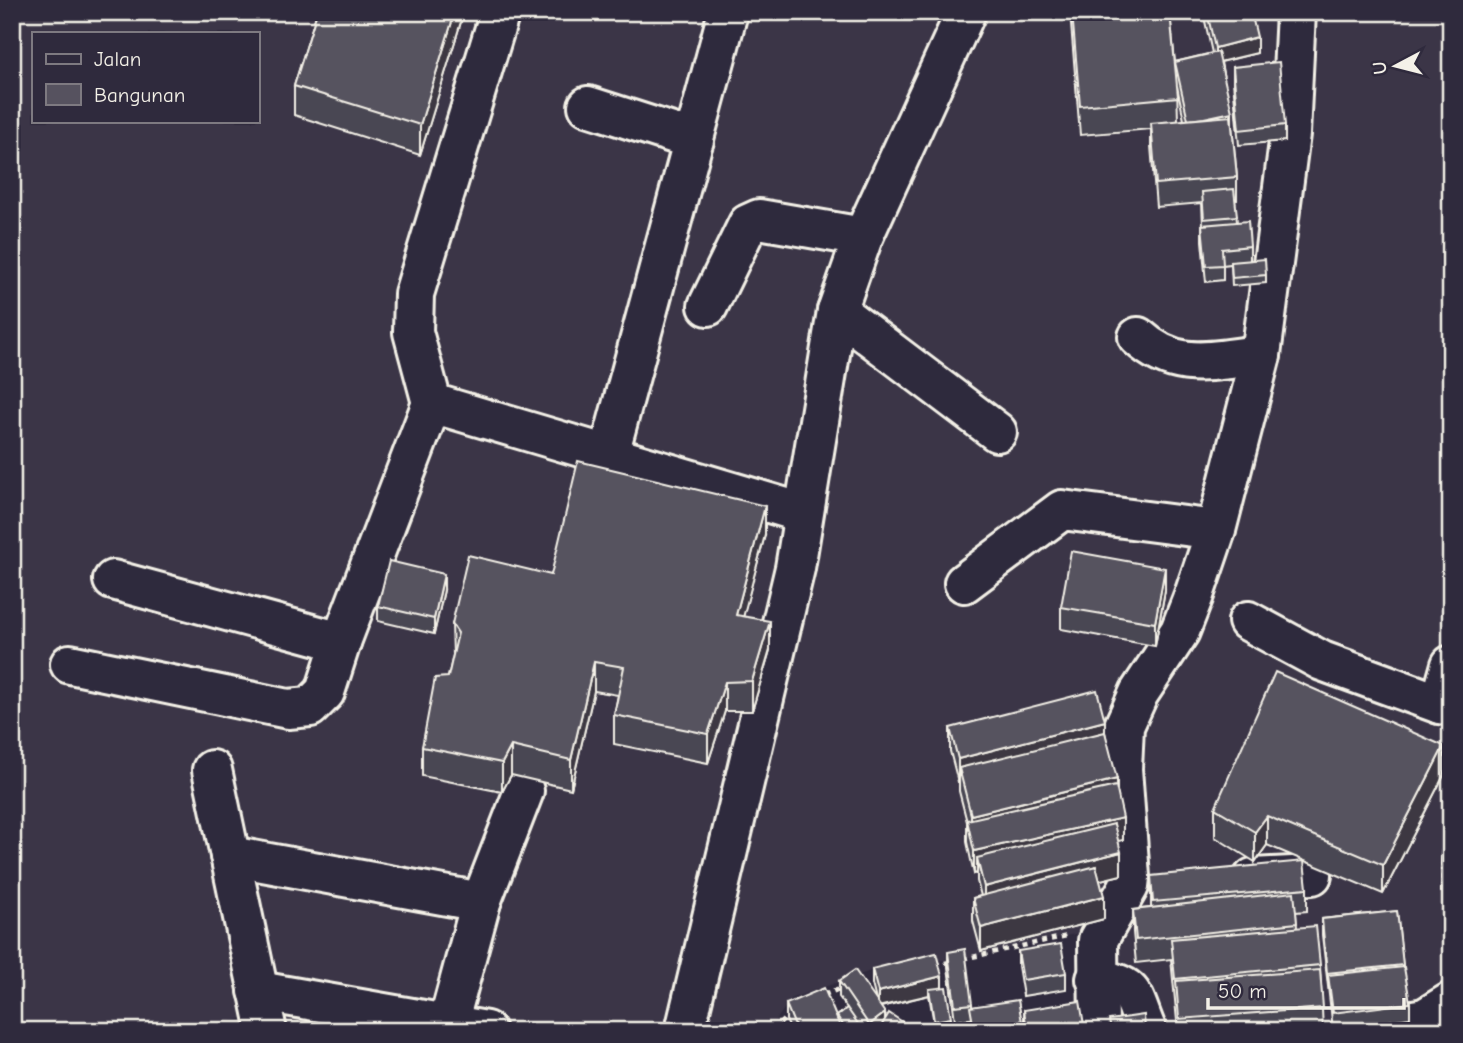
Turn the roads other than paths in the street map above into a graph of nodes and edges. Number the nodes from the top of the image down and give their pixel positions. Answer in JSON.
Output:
{"nodes":[{"id":1,"x":500,"y":12,"type":"edge"},
{"id":2,"x":728,"y":12,"type":"edge"},
{"id":3,"x":966,"y":12,"type":"edge"},
{"id":4,"x":1296,"y":12,"type":"edge"},
{"id":5,"x":588,"y":106,"type":"dead end"},
{"id":6,"x":694,"y":140,"type":"junction"},
{"id":7,"x":863,"y":237,"type":"junction"},
{"id":8,"x":708,"y":306,"type":"dead end"},
{"id":9,"x":837,"y":311,"type":"junction"},
{"id":10,"x":1138,"y":337,"type":"dead end"},
{"id":11,"x":1261,"y":355,"type":"junction"},
{"id":12,"x":432,"y":403,"type":"junction"},
{"id":13,"x":997,"y":432,"type":"dead end"},
{"id":14,"x":609,"y":454,"type":"junction"},
{"id":15,"x":803,"y":513,"type":"junction"},
{"id":16,"x":1216,"y":530,"type":"junction"},
{"id":17,"x":113,"y":580,"type":"dead end"},
{"id":18,"x":964,"y":583,"type":"dead end"},
{"id":19,"x":1248,"y":621,"type":"dead end"},
{"id":20,"x":341,"y":642,"type":"junction"},
{"id":21,"x":70,"y":664,"type":"dead end"},
{"id":22,"x":1451,"y":664,"type":"edge"},
{"id":23,"x":1445,"y":705,"type":"edge"},
{"id":24,"x":212,"y":771,"type":"dead end"},
{"id":25,"x":524,"y":791,"type":"dead end"},
{"id":26,"x":230,"y":856,"type":"junction"},
{"id":27,"x":1312,"y":875,"type":"dead end"},
{"id":28,"x":1220,"y":880,"type":"edge"},
{"id":29,"x":1168,"y":884,"type":"edge"},
{"id":30,"x":1129,"y":886,"type":"junction"},
{"id":31,"x":481,"y":902,"type":"junction"},
{"id":32,"x":1096,"y":979,"type":"junction"},
{"id":33,"x":258,"y":991,"type":"junction"},
{"id":34,"x":1451,"y":1002,"type":"edge"},
{"id":35,"x":448,"y":1024,"type":"junction"},
{"id":36,"x":267,"y":1031,"type":"edge"},
{"id":37,"x":486,"y":1031,"type":"edge"},
{"id":38,"x":685,"y":1031,"type":"edge"},
{"id":39,"x":1099,"y":1031,"type":"edge"},
{"id":40,"x":1147,"y":1031,"type":"edge"},
{"id":41,"x":1350,"y":1031,"type":"edge"}],
"edges":[{"from":1,"to":12,"type":"street"},
{"from":2,"to":6,"type":"street"},
{"from":3,"to":7,"type":"street"},
{"from":4,"to":11,"type":"street"},
{"from":5,"to":6,"type":"street"},
{"from":6,"to":14,"type":"street"},
{"from":7,"to":8,"type":"street"},
{"from":7,"to":9,"type":"street"},
{"from":9,"to":13,"type":"street"},
{"from":9,"to":15,"type":"street"},
{"from":10,"to":11,"type":"street"},
{"from":11,"to":16,"type":"street"},
{"from":12,"to":14,"type":"street"},
{"from":12,"to":20,"type":"street"},
{"from":14,"to":15,"type":"street"},
{"from":15,"to":38,"type":"street"},
{"from":16,"to":18,"type":"street"},
{"from":16,"to":30,"type":"street"},
{"from":17,"to":20,"type":"street"},
{"from":19,"to":23,"type":"street"},
{"from":20,"to":21,"type":"street"},
{"from":22,"to":23,"type":"street"},
{"from":24,"to":26,"type":"street"},
{"from":25,"to":31,"type":"street"},
{"from":26,"to":31,"type":"street"},
{"from":26,"to":33,"type":"street"},
{"from":27,"to":28,"type":"street"},
{"from":29,"to":30,"type":"street"},
{"from":30,"to":32,"type":"street"},
{"from":31,"to":35,"type":"street"},
{"from":32,"to":39,"type":"street"},
{"from":32,"to":40,"type":"street"},
{"from":33,"to":35,"type":"street"},
{"from":33,"to":36,"type":"street"},
{"from":34,"to":41,"type":"street"},
{"from":35,"to":37,"type":"street"}]}
